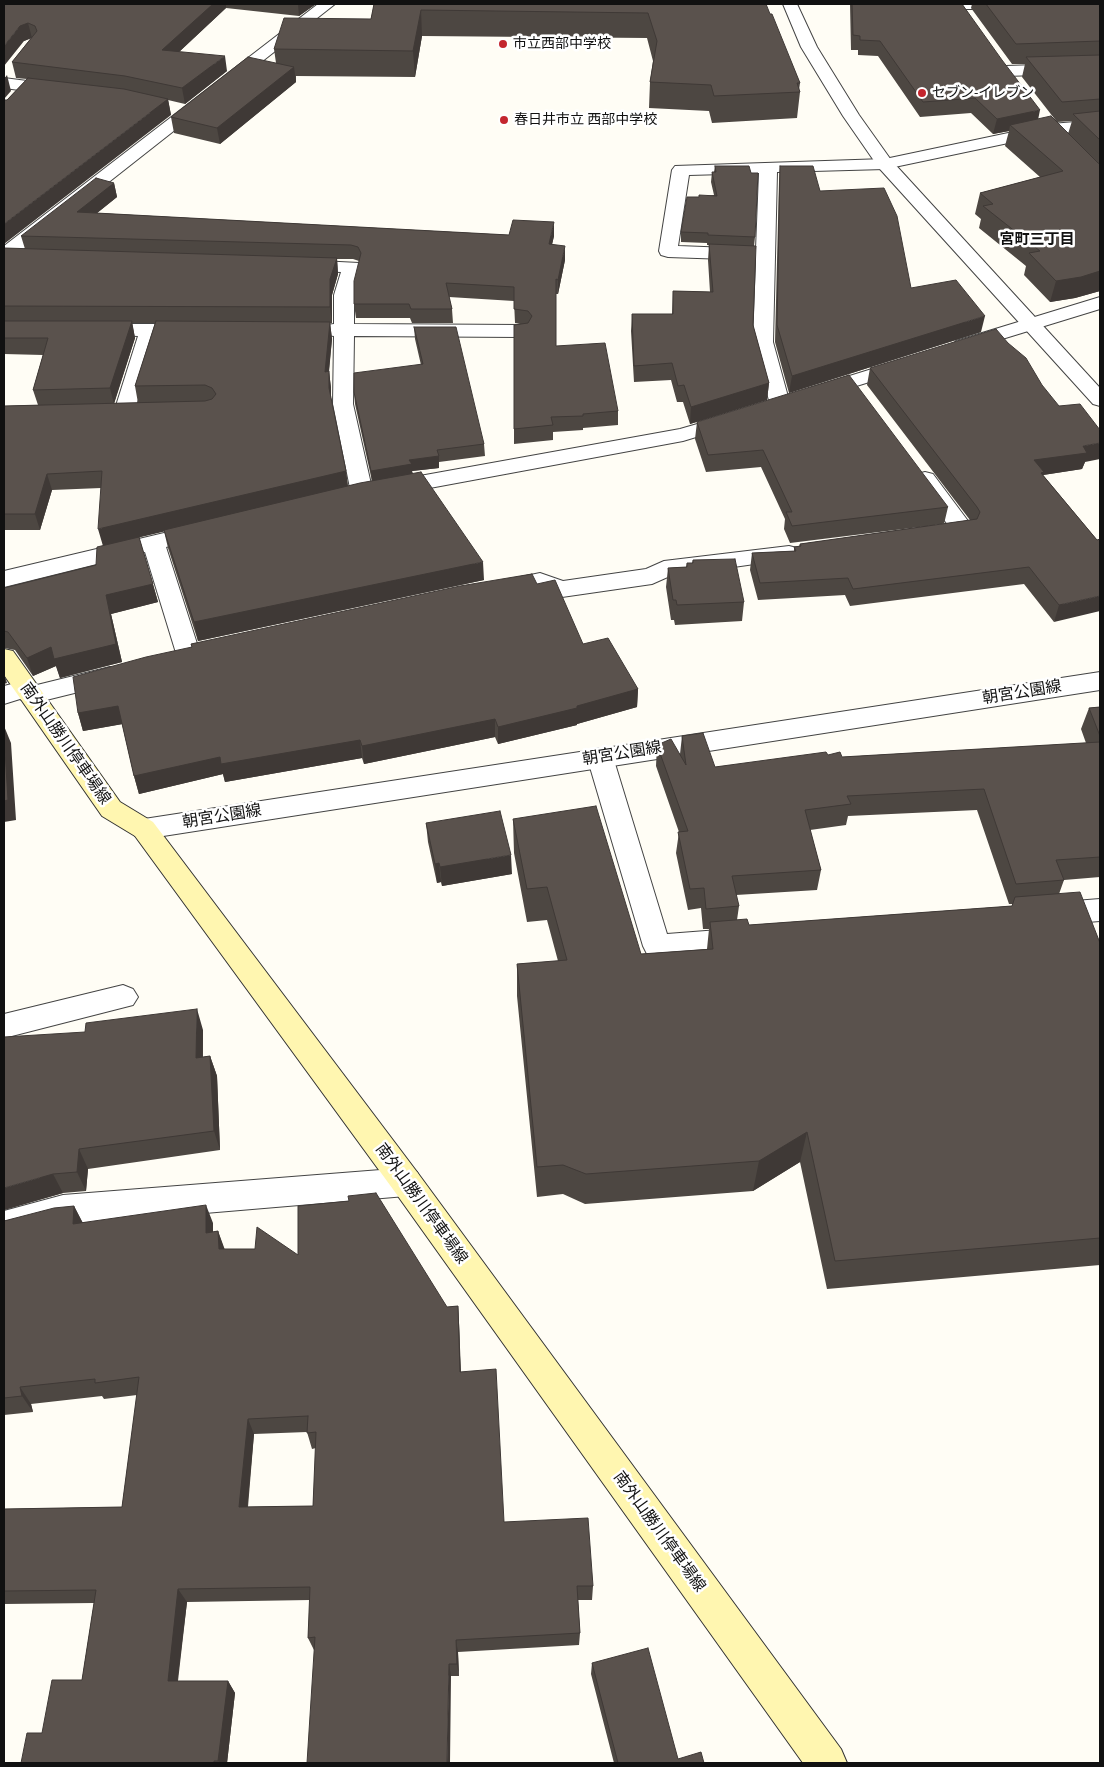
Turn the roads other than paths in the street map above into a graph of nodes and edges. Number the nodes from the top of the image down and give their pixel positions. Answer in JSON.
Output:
{"nodes":[{"id":1,"x":327,"y":4,"type":"edge"},
{"id":2,"x":790,"y":4,"type":"edge"},
{"id":3,"x":960,"y":4,"type":"edge"},
{"id":4,"x":976,"y":4,"type":"edge"},
{"id":5,"x":970,"y":19,"type":"edge"},
{"id":6,"x":996,"y":57,"type":"edge"},
{"id":7,"x":1100,"y":68,"type":"edge"},
{"id":8,"x":1006,"y":72,"type":"junction"},
{"id":9,"x":6,"y":77,"type":"edge"},
{"id":10,"x":1018,"y":86,"type":"edge"},
{"id":11,"x":73,"y":92,"type":"edge"},
{"id":12,"x":171,"y":108,"type":"dead end"},
{"id":13,"x":188,"y":112,"type":"junction"},
{"id":14,"x":1040,"y":114,"type":"edge"},
{"id":15,"x":1100,"y":125,"type":"edge"},
{"id":16,"x":1058,"y":135,"type":"junction"},
{"id":17,"x":885,"y":164,"type":"junction"},
{"id":18,"x":768,"y":168,"type":"junction"},
{"id":19,"x":764,"y":254,"type":"junction"},
{"id":20,"x":4,"y":256,"type":"edge"},
{"id":21,"x":34,"y":258,"type":"edge"},
{"id":22,"x":282,"y":265,"type":"edge"},
{"id":23,"x":1100,"y":302,"type":"edge"},
{"id":24,"x":1030,"y":324,"type":"junction"},
{"id":25,"x":72,"y":330,"type":"edge"},
{"id":26,"x":150,"y":330,"type":"junction"},
{"id":27,"x":208,"y":330,"type":"edge"},
{"id":28,"x":304,"y":330,"type":"edge"},
{"id":29,"x":343,"y":330,"type":"junction"},
{"id":30,"x":521,"y":331,"type":"edge"},
{"id":31,"x":1100,"y":400,"type":"edge"},
{"id":32,"x":766,"y":409,"type":"junction"},
{"id":33,"x":124,"y":412,"type":"edge"},
{"id":34,"x":910,"y":460,"type":"edge"},
{"id":35,"x":220,"y":527,"type":"edge"},
{"id":36,"x":915,"y":536,"type":"edge"},
{"id":37,"x":153,"y":543,"type":"junction"},
{"id":38,"x":809,"y":550,"type":"edge"},
{"id":39,"x":4,"y":579,"type":"edge"},
{"id":40,"x":481,"y":590,"type":"edge"},
{"id":41,"x":188,"y":654,"type":"edge"},
{"id":42,"x":4,"y":657,"type":"edge"},
{"id":43,"x":131,"y":670,"type":"edge"},
{"id":44,"x":1100,"y":681,"type":"edge"},
{"id":45,"x":20,"y":693,"type":"edge"},
{"id":46,"x":600,"y":757,"type":"junction"},
{"id":47,"x":144,"y":829,"type":"junction"},
{"id":48,"x":1100,"y":910,"type":"edge"},
{"id":49,"x":1021,"y":917,"type":"edge"},
{"id":50,"x":765,"y":938,"type":"edge"},
{"id":51,"x":123,"y":997,"type":"dead end"},
{"id":52,"x":4,"y":1026,"type":"edge"},
{"id":53,"x":406,"y":1182,"type":"junction"},
{"id":54,"x":4,"y":1226,"type":"edge"},
{"id":55,"x":828,"y":1763,"type":"edge"}],
"edges":[{"from":1,"to":13,"type":"street"},
{"from":2,"to":17,"type":"street"},
{"from":3,"to":4,"type":"street"},
{"from":3,"to":5,"type":"street"},
{"from":6,"to":8,"type":"street"},
{"from":7,"to":8,"type":"street"},
{"from":8,"to":10,"type":"street"},
{"from":9,"to":11,"type":"street"},
{"from":12,"to":13,"type":"street"},
{"from":13,"to":20,"type":"street"},
{"from":14,"to":16,"type":"street"},
{"from":15,"to":16,"type":"street"},
{"from":16,"to":17,"type":"street"},
{"from":17,"to":18,"type":"street"},
{"from":17,"to":24,"type":"street"},
{"from":18,"to":19,"type":"street"},
{"from":18,"to":19,"type":"street"},
{"from":19,"to":32,"type":"street"},
{"from":20,"to":21,"type":"street"},
{"from":22,"to":29,"type":"street"},
{"from":23,"to":24,"type":"street"},
{"from":24,"to":31,"type":"street"},
{"from":24,"to":32,"type":"street"},
{"from":25,"to":26,"type":"street"},
{"from":26,"to":27,"type":"street"},
{"from":26,"to":33,"type":"street"},
{"from":28,"to":29,"type":"street"},
{"from":29,"to":30,"type":"street"},
{"from":29,"to":32,"type":"street"},
{"from":34,"to":36,"type":"street"},
{"from":35,"to":37,"type":"street"},
{"from":37,"to":39,"type":"street"},
{"from":37,"to":41,"type":"street"},
{"from":38,"to":40,"type":"street"},
{"from":42,"to":45,"type":"main road","name":"南外山勝川停車場線"},
{"from":43,"to":45,"type":"street"},
{"from":44,"to":46,"type":"street","name":"朝宮公園線"},
{"from":45,"to":47,"type":"main road","name":"南外山勝川停車場線"},
{"from":46,"to":47,"type":"street","name":"朝宮公園線"},
{"from":46,"to":50,"type":"street"},
{"from":47,"to":53,"type":"main road","name":"南外山勝川停車場線"},
{"from":48,"to":49,"type":"street"},
{"from":51,"to":52,"type":"street"},
{"from":53,"to":54,"type":"street"},
{"from":53,"to":55,"type":"main road","name":"南外山勝川停車場線"}]}
